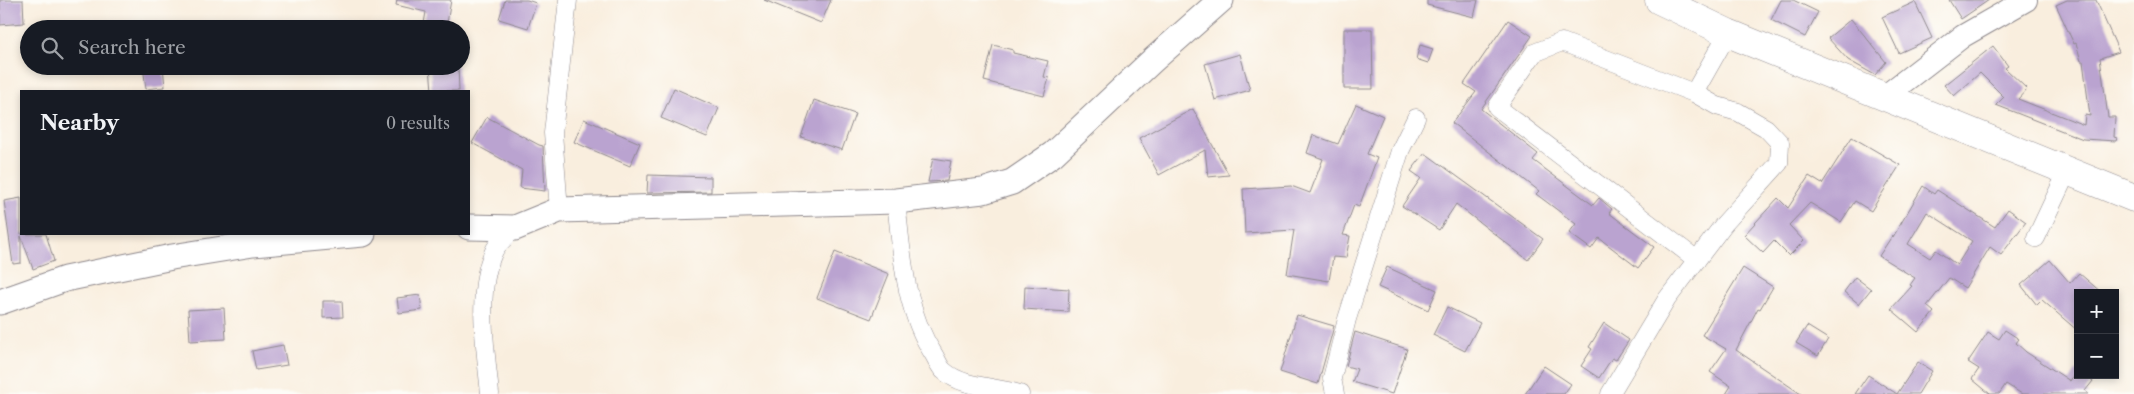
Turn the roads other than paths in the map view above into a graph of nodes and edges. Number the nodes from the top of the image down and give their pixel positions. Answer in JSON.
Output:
{"nodes":[{"id":1,"x":568,"y":0,"type":"edge"},
{"id":2,"x":1221,"y":0,"type":"edge"},
{"id":3,"x":1659,"y":0,"type":"edge"},
{"id":4,"x":2026,"y":0,"type":"edge"},
{"id":5,"x":1728,"y":33,"type":"junction"},
{"id":6,"x":1694,"y":93,"type":"junction"},
{"id":7,"x":1884,"y":97,"type":"junction"},
{"id":8,"x":1416,"y":118,"type":"dead end"},
{"id":9,"x":2067,"y":172,"type":"junction"},
{"id":10,"x":2134,"y":198,"type":"edge"},
{"id":11,"x":896,"y":201,"type":"junction"},
{"id":12,"x":559,"y":210,"type":"junction"},
{"id":13,"x":470,"y":228,"type":"edge"},
{"id":14,"x":515,"y":228,"type":"junction"},
{"id":15,"x":352,"y":235,"type":"edge"},
{"id":16,"x":2036,"y":238,"type":"dead end"},
{"id":17,"x":1697,"y":260,"type":"junction"},
{"id":18,"x":0,"y":302,"type":"edge"},
{"id":19,"x":490,"y":394,"type":"edge"},
{"id":20,"x":1020,"y":394,"type":"edge"},
{"id":21,"x":1335,"y":394,"type":"edge"},
{"id":22,"x":1610,"y":394,"type":"edge"}],
"edges":[{"from":1,"to":12,"type":"street"},
{"from":2,"to":11,"type":"main road"},
{"from":3,"to":5,"type":"main road"},
{"from":4,"to":7,"type":"street"},
{"from":5,"to":6,"type":"street"},
{"from":5,"to":7,"type":"main road"},
{"from":6,"to":17,"type":"street"},
{"from":6,"to":17,"type":"street"},
{"from":7,"to":9,"type":"main road"},
{"from":8,"to":21,"type":"street"},
{"from":9,"to":10,"type":"main road"},
{"from":9,"to":16,"type":"street"},
{"from":11,"to":12,"type":"main road"},
{"from":11,"to":20,"type":"street"},
{"from":12,"to":14,"type":"main road"},
{"from":13,"to":14,"type":"main road"},
{"from":14,"to":19,"type":"street"},
{"from":15,"to":18,"type":"main road"},
{"from":17,"to":22,"type":"street"}]}
